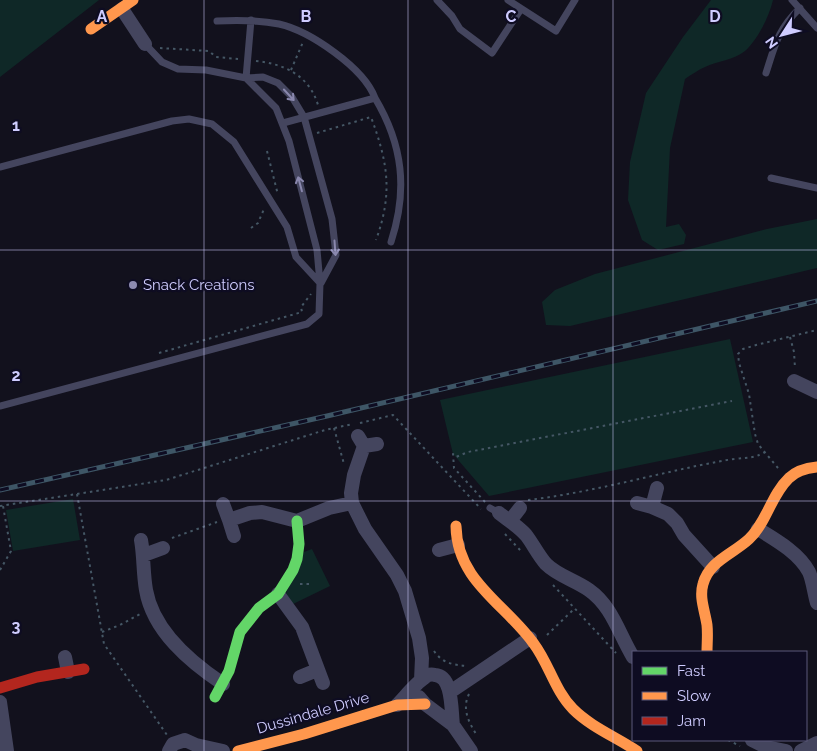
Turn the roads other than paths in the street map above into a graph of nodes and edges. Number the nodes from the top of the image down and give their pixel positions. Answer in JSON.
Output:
{"nodes":[{"id":1,"x":133,"y":0,"type":"edge"},
{"id":2,"x":437,"y":0,"type":"edge"},
{"id":3,"x":508,"y":0,"type":"edge"},
{"id":4,"x":576,"y":0,"type":"edge"},
{"id":5,"x":792,"y":0,"type":"edge"},
{"id":6,"x":800,"y":8,"type":"junction"},
{"id":7,"x":122,"y":9,"type":"junction"},
{"id":8,"x":521,"y":9,"type":"junction"},
{"id":9,"x":251,"y":20,"type":"junction"},
{"id":10,"x":217,"y":21,"type":"dead end"},
{"id":11,"x":817,"y":28,"type":"edge"},
{"id":12,"x":92,"y":29,"type":"dead end"},
{"id":13,"x":146,"y":44,"type":"joint"},
{"id":14,"x":766,"y":73,"type":"dead end"},
{"id":15,"x":246,"y":78,"type":"junction"},
{"id":16,"x":375,"y":98,"type":"junction"},
{"id":17,"x":304,"y":117,"type":"junction"},
{"id":18,"x":283,"y":123,"type":"junction"},
{"id":19,"x":0,"y":168,"type":"edge"},
{"id":20,"x":770,"y":178,"type":"dead end"},
{"id":21,"x":817,"y":188,"type":"edge"},
{"id":22,"x":391,"y":242,"type":"dead end"},
{"id":23,"x":320,"y":283,"type":"junction"},
{"id":24,"x":794,"y":380,"type":"dead end"},
{"id":25,"x":817,"y":392,"type":"edge"},
{"id":26,"x":0,"y":406,"type":"edge"},
{"id":27,"x":366,"y":442,"type":"dead end"},
{"id":28,"x":817,"y":466,"type":"edge"},
{"id":29,"x":657,"y":488,"type":"dead end"},
{"id":30,"x":352,"y":503,"type":"junction"},
{"id":31,"x":637,"y":503,"type":"dead end"},
{"id":32,"x":223,"y":504,"type":"dead end"},
{"id":33,"x":524,"y":504,"type":"road end"},
{"id":34,"x":652,"y":507,"type":"junction"},
{"id":35,"x":229,"y":520,"type":"junction"},
{"id":36,"x":297,"y":520,"type":"junction"},
{"id":37,"x":456,"y":526,"type":"dead end"},
{"id":38,"x":758,"y":529,"type":"junction"},
{"id":39,"x":234,"y":536,"type":"dead end"},
{"id":40,"x":141,"y":540,"type":"dead end"},
{"id":41,"x":458,"y":545,"type":"junction"},
{"id":42,"x":163,"y":548,"type":"road end"},
{"id":43,"x":439,"y":550,"type":"dead end"},
{"id":44,"x":144,"y":555,"type":"junction"},
{"id":45,"x":713,"y":567,"type":"junction"},
{"id":46,"x":278,"y":594,"type":"junction"},
{"id":47,"x":817,"y":603,"type":"edge"},
{"id":48,"x":530,"y":638,"type":"junction"},
{"id":49,"x":707,"y":651,"type":"edge"},
{"id":50,"x":632,"y":655,"type":"edge"},
{"id":51,"x":65,"y":657,"type":"dead end"},
{"id":52,"x":422,"y":658,"type":"junction"},
{"id":53,"x":84,"y":669,"type":"dead end"},
{"id":54,"x":68,"y":672,"type":"junction"},
{"id":55,"x":480,"y":672,"type":"junction"},
{"id":56,"x":439,"y":676,"type":"junction"},
{"id":57,"x":300,"y":677,"type":"dead end"},
{"id":58,"x":420,"y":682,"type":"junction"},
{"id":59,"x":223,"y":684,"type":"junction"},
{"id":60,"x":0,"y":688,"type":"edge"},
{"id":61,"x":449,"y":693,"type":"junction"},
{"id":62,"x":215,"y":697,"type":"dead end"},
{"id":63,"x":0,"y":702,"type":"edge"},
{"id":64,"x":397,"y":705,"type":"junction"},
{"id":65,"x":427,"y":705,"type":"junction"},
{"id":66,"x":453,"y":725,"type":"junction"},
{"id":67,"x":817,"y":743,"type":"edge"},
{"id":68,"x":747,"y":744,"type":"edge"},
{"id":69,"x":168,"y":747,"type":"edge"},
{"id":70,"x":198,"y":748,"type":"edge"},
{"id":71,"x":768,"y":749,"type":"edge"},
{"id":72,"x":635,"y":750,"type":"edge"},
{"id":73,"x":7,"y":751,"type":"edge"},
{"id":74,"x":223,"y":751,"type":"edge"},
{"id":75,"x":238,"y":751,"type":"edge"},
{"id":76,"x":471,"y":751,"type":"edge"},
{"id":77,"x":786,"y":751,"type":"edge"},
{"id":78,"x":801,"y":751,"type":"edge"}],
"edges":[{"from":1,"to":7,"type":"street"},
{"from":2,"to":8,"type":"lane"},
{"from":3,"to":8,"type":"lane"},
{"from":4,"to":8,"type":"lane"},
{"from":5,"to":6,"type":"lane"},
{"from":6,"to":11,"type":"lane"},
{"from":6,"to":14,"type":"lane"},
{"from":7,"to":12,"type":"street"},
{"from":7,"to":13,"type":"street"},
{"from":9,"to":10,"type":"lane"},
{"from":9,"to":15,"type":"lane"},
{"from":9,"to":16,"type":"lane"},
{"from":13,"to":15,"type":"lane"},
{"from":15,"to":17,"type":"lane","one_way":true},
{"from":15,"to":18,"type":"lane"},
{"from":16,"to":17,"type":"lane"},
{"from":16,"to":22,"type":"lane"},
{"from":17,"to":18,"type":"lane"},
{"from":17,"to":23,"type":"lane","one_way":true},
{"from":23,"to":18,"type":"lane","one_way":true},
{"from":19,"to":23,"type":"lane"},
{"from":20,"to":21,"type":"lane"},
{"from":23,"to":26,"type":"lane"},
{"from":24,"to":25,"type":"street"},
{"from":27,"to":30,"type":"street"},
{"from":28,"to":38,"type":"street"},
{"from":29,"to":34,"type":"street"},
{"from":30,"to":36,"type":"street"},
{"from":30,"to":52,"type":"street"},
{"from":31,"to":34,"type":"street"},
{"from":32,"to":35,"type":"street"},
{"from":33,"to":50,"type":"street"},
{"from":34,"to":45,"type":"street"},
{"from":35,"to":36,"type":"street"},
{"from":35,"to":39,"type":"street"},
{"from":36,"to":46,"type":"street"},
{"from":37,"to":41,"type":"street"},
{"from":38,"to":45,"type":"street"},
{"from":38,"to":47,"type":"street"},
{"from":40,"to":44,"type":"street"},
{"from":41,"to":43,"type":"street"},
{"from":41,"to":48,"type":"street"},
{"from":42,"to":44,"type":"street"},
{"from":44,"to":59,"type":"street"},
{"from":45,"to":49,"type":"street"},
{"from":46,"to":57,"type":"street"},
{"from":46,"to":59,"type":"street"},
{"from":48,"to":55,"type":"street","name":"Dussindale Drive"},
{"from":48,"to":72,"type":"street"},
{"from":51,"to":54,"type":"street"},
{"from":52,"to":56,"type":"street"},
{"from":52,"to":58,"type":"street"},
{"from":53,"to":54,"type":"street"},
{"from":54,"to":60,"type":"street"},
{"from":55,"to":56,"type":"street","name":"Dussindale Drive"},
{"from":55,"to":61,"type":"street","name":"Dussindale Drive"},
{"from":56,"to":58,"type":"street","name":"Dussindale Drive"},
{"from":56,"to":61,"type":"street"},
{"from":58,"to":64,"type":"street","name":"Dussindale Drive"},
{"from":58,"to":65,"type":"street"},
{"from":59,"to":62,"type":"street"},
{"from":61,"to":65,"type":"street","name":"Dussindale Drive"},
{"from":61,"to":66,"type":"street"},
{"from":63,"to":73,"type":"street"},
{"from":64,"to":65,"type":"street","name":"Dussindale Drive"},
{"from":64,"to":75,"type":"street","name":"Dussindale Drive"},
{"from":65,"to":66,"type":"street"},
{"from":66,"to":76,"type":"street"},
{"from":67,"to":78,"type":"street"},
{"from":68,"to":71,"type":"street"},
{"from":69,"to":70,"type":"street"},
{"from":70,"to":74,"type":"street"},
{"from":71,"to":77,"type":"street"}]}
